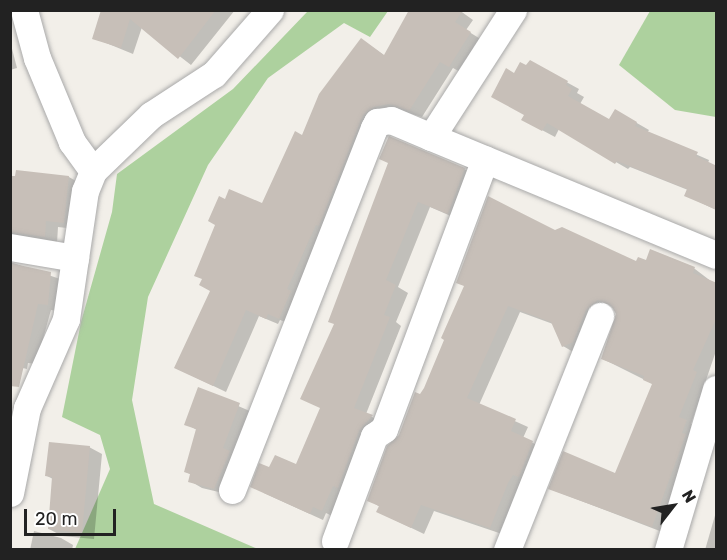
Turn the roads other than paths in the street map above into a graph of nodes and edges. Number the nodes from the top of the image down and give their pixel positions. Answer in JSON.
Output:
{"nodes":[{"id":1,"x":24,"y":10,"type":"edge"},
{"id":2,"x":270,"y":10,"type":"edge"},
{"id":3,"x":513,"y":10,"type":"edge"},
{"id":4,"x":431,"y":137,"type":"junction"},
{"id":5,"x":485,"y":159,"type":"junction"},
{"id":6,"x":93,"y":171,"type":"junction"},
{"id":7,"x":10,"y":247,"type":"edge"},
{"id":8,"x":717,"y":255,"type":"edge"},
{"id":9,"x":75,"y":258,"type":"junction"},
{"id":10,"x":600,"y":316,"type":"dead end"},
{"id":11,"x":717,"y":389,"type":"edge"},
{"id":12,"x":19,"y":406,"type":"edge"},
{"id":13,"x":232,"y":490,"type":"dead end"},
{"id":14,"x":10,"y":493,"type":"edge"},
{"id":15,"x":335,"y":541,"type":"dead end"},
{"id":16,"x":507,"y":549,"type":"edge"},
{"id":17,"x":668,"y":549,"type":"edge"}],
"edges":[{"from":1,"to":6,"type":"street"},
{"from":2,"to":6,"type":"street"},
{"from":3,"to":4,"type":"street"},
{"from":4,"to":5,"type":"street"},
{"from":4,"to":13,"type":"street"},
{"from":5,"to":8,"type":"street"},
{"from":5,"to":15,"type":"street"},
{"from":6,"to":9,"type":"street"},
{"from":7,"to":9,"type":"street"},
{"from":9,"to":12,"type":"street"},
{"from":10,"to":16,"type":"street"},
{"from":11,"to":17,"type":"street"},
{"from":12,"to":14,"type":"street"}]}
